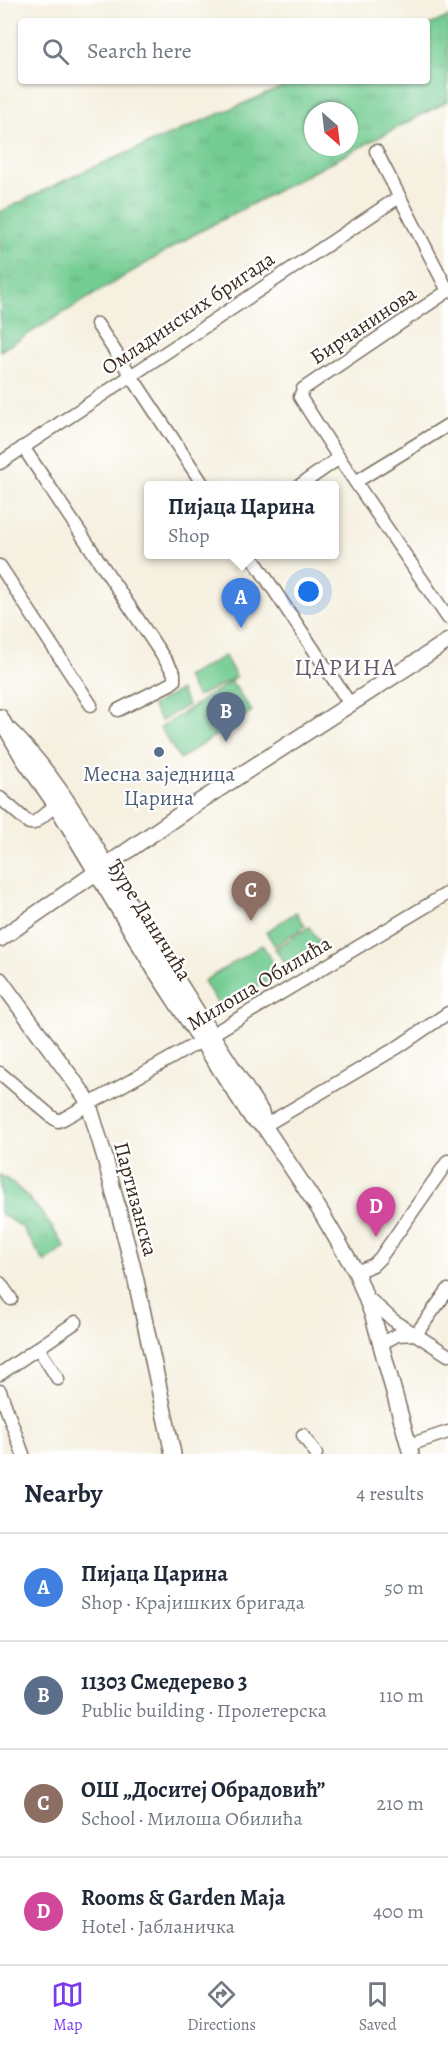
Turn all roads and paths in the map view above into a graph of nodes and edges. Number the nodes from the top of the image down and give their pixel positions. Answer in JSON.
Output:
{"nodes":[{"id":1,"x":376,"y":151,"type":"dead end"},
{"id":2,"x":399,"y":197,"type":"junction"},
{"id":3,"x":448,"y":291,"type":"edge"},
{"id":4,"x":97,"y":324,"type":"dead end"},
{"id":5,"x":129,"y":376,"type":"junction"},
{"id":6,"x":448,"y":425,"type":"edge"},
{"id":7,"x":23,"y":447,"type":"junction"},
{"id":8,"x":339,"y":458,"type":"junction"},
{"id":9,"x":0,"y":463,"type":"edge"},
{"id":10,"x":201,"y":481,"type":"edge"},
{"id":11,"x":306,"y":481,"type":"edge"},
{"id":12,"x":357,"y":482,"type":"junction"},
{"id":13,"x":253,"y":559,"type":"edge"},
{"id":14,"x":1,"y":569,"type":"edge"},
{"id":15,"x":448,"y":618,"type":"edge"},
{"id":16,"x":448,"y":641,"type":"edge"},
{"id":17,"x":350,"y":704,"type":"junction"},
{"id":18,"x":91,"y":705,"type":"dead end"},
{"id":19,"x":118,"y":710,"type":"dead end"},
{"id":20,"x":4,"y":723,"type":"edge"},
{"id":21,"x":0,"y":798,"type":"edge"},
{"id":22,"x":56,"y":805,"type":"junction"},
{"id":23,"x":101,"y":869,"type":"junction"},
{"id":24,"x":448,"y":893,"type":"edge"},
{"id":25,"x":0,"y":939,"type":"edge"},
{"id":26,"x":0,"y":981,"type":"edge"},
{"id":27,"x":448,"y":1013,"type":"edge"},
{"id":28,"x":206,"y":1038,"type":"junction"},
{"id":29,"x":0,"y":1073,"type":"edge"},
{"id":30,"x":89,"y":1105,"type":"junction"},
{"id":31,"x":264,"y":1126,"type":"junction"},
{"id":32,"x":448,"y":1161,"type":"edge"},
{"id":33,"x":356,"y":1272,"type":"junction"},
{"id":34,"x":0,"y":1283,"type":"edge"},
{"id":35,"x":448,"y":1290,"type":"edge"},
{"id":36,"x":366,"y":1296,"type":"junction"},
{"id":37,"x":11,"y":1299,"type":"dead end"},
{"id":38,"x":76,"y":1322,"type":"dead end"},
{"id":39,"x":416,"y":1334,"type":"junction"},
{"id":40,"x":381,"y":1344,"type":"junction"},
{"id":41,"x":38,"y":1348,"type":"junction"},
{"id":42,"x":448,"y":1355,"type":"edge"},
{"id":43,"x":0,"y":1374,"type":"edge"},
{"id":44,"x":58,"y":1379,"type":"dead end"},
{"id":45,"x":0,"y":1391,"type":"edge"},
{"id":46,"x":448,"y":1432,"type":"edge"},
{"id":47,"x":303,"y":1435,"type":"dead end"},
{"id":48,"x":410,"y":1450,"type":"edge"},
{"id":49,"x":23,"y":1454,"type":"edge"},
{"id":50,"x":173,"y":1454,"type":"edge"},
{"id":51,"x":316,"y":1454,"type":"edge"}],
"edges":[{"from":1,"to":2,"type":"street"},
{"from":2,"to":3,"type":"street"},
{"from":2,"to":5,"type":"street","name":"Омладинских бригада"},
{"from":3,"to":8,"type":"street","name":"Бирчанинова"},
{"from":4,"to":5,"type":"street"},
{"from":5,"to":7,"type":"street","name":"Омладинских бригада"},
{"from":5,"to":10,"type":"street"},
{"from":6,"to":12,"type":"street"},
{"from":7,"to":9,"type":"street","name":"Омладинских бригада"},
{"from":7,"to":19,"type":"street"},
{"from":8,"to":11,"type":"street"},
{"from":8,"to":12,"type":"street"},
{"from":12,"to":15,"type":"street"},
{"from":13,"to":17,"type":"street"},
{"from":14,"to":18,"type":"street"},
{"from":16,"to":17,"type":"street"},
{"from":17,"to":23,"type":"street"},
{"from":20,"to":22,"type":"street","name":"Ђуре Даничића"},
{"from":20,"to":23,"type":"street","name":"Ђуре Даничића"},
{"from":21,"to":22,"type":"street"},
{"from":22,"to":23,"type":"street","name":"Ђуре Даничића"},
{"from":23,"to":25,"type":"street"},
{"from":23,"to":28,"type":"street","name":"Ђуре Даничића"},
{"from":24,"to":28,"type":"street","name":"Милоша Обилића"},
{"from":26,"to":30,"type":"street","name":"Партизанска"},
{"from":27,"to":31,"type":"street"},
{"from":28,"to":30,"type":"street","name":"Милоша Обилића"},
{"from":28,"to":31,"type":"street","name":"Ђуре Даничића"},
{"from":29,"to":30,"type":"street","name":"Милоша Обилића"},
{"from":30,"to":50,"type":"street","name":"Партизанска"},
{"from":31,"to":33,"type":"street","name":"Ђуре Даничића"},
{"from":32,"to":33,"type":"street"},
{"from":33,"to":36,"type":"street","name":"Ђуре Даничића"},
{"from":34,"to":37,"type":"street"},
{"from":35,"to":39,"type":"street"},
{"from":36,"to":39,"type":"street"},
{"from":36,"to":40,"type":"street","name":"Ђуре Даничића"},
{"from":38,"to":41,"type":"street"},
{"from":39,"to":40,"type":"street"},
{"from":39,"to":42,"type":"street"},
{"from":40,"to":48,"type":"street","name":"Ђуре Даничића"},
{"from":41,"to":43,"type":"street"},
{"from":41,"to":44,"type":"street"},
{"from":45,"to":49,"type":"street"},
{"from":46,"to":48,"type":"street"},
{"from":47,"to":51,"type":"street"}]}
